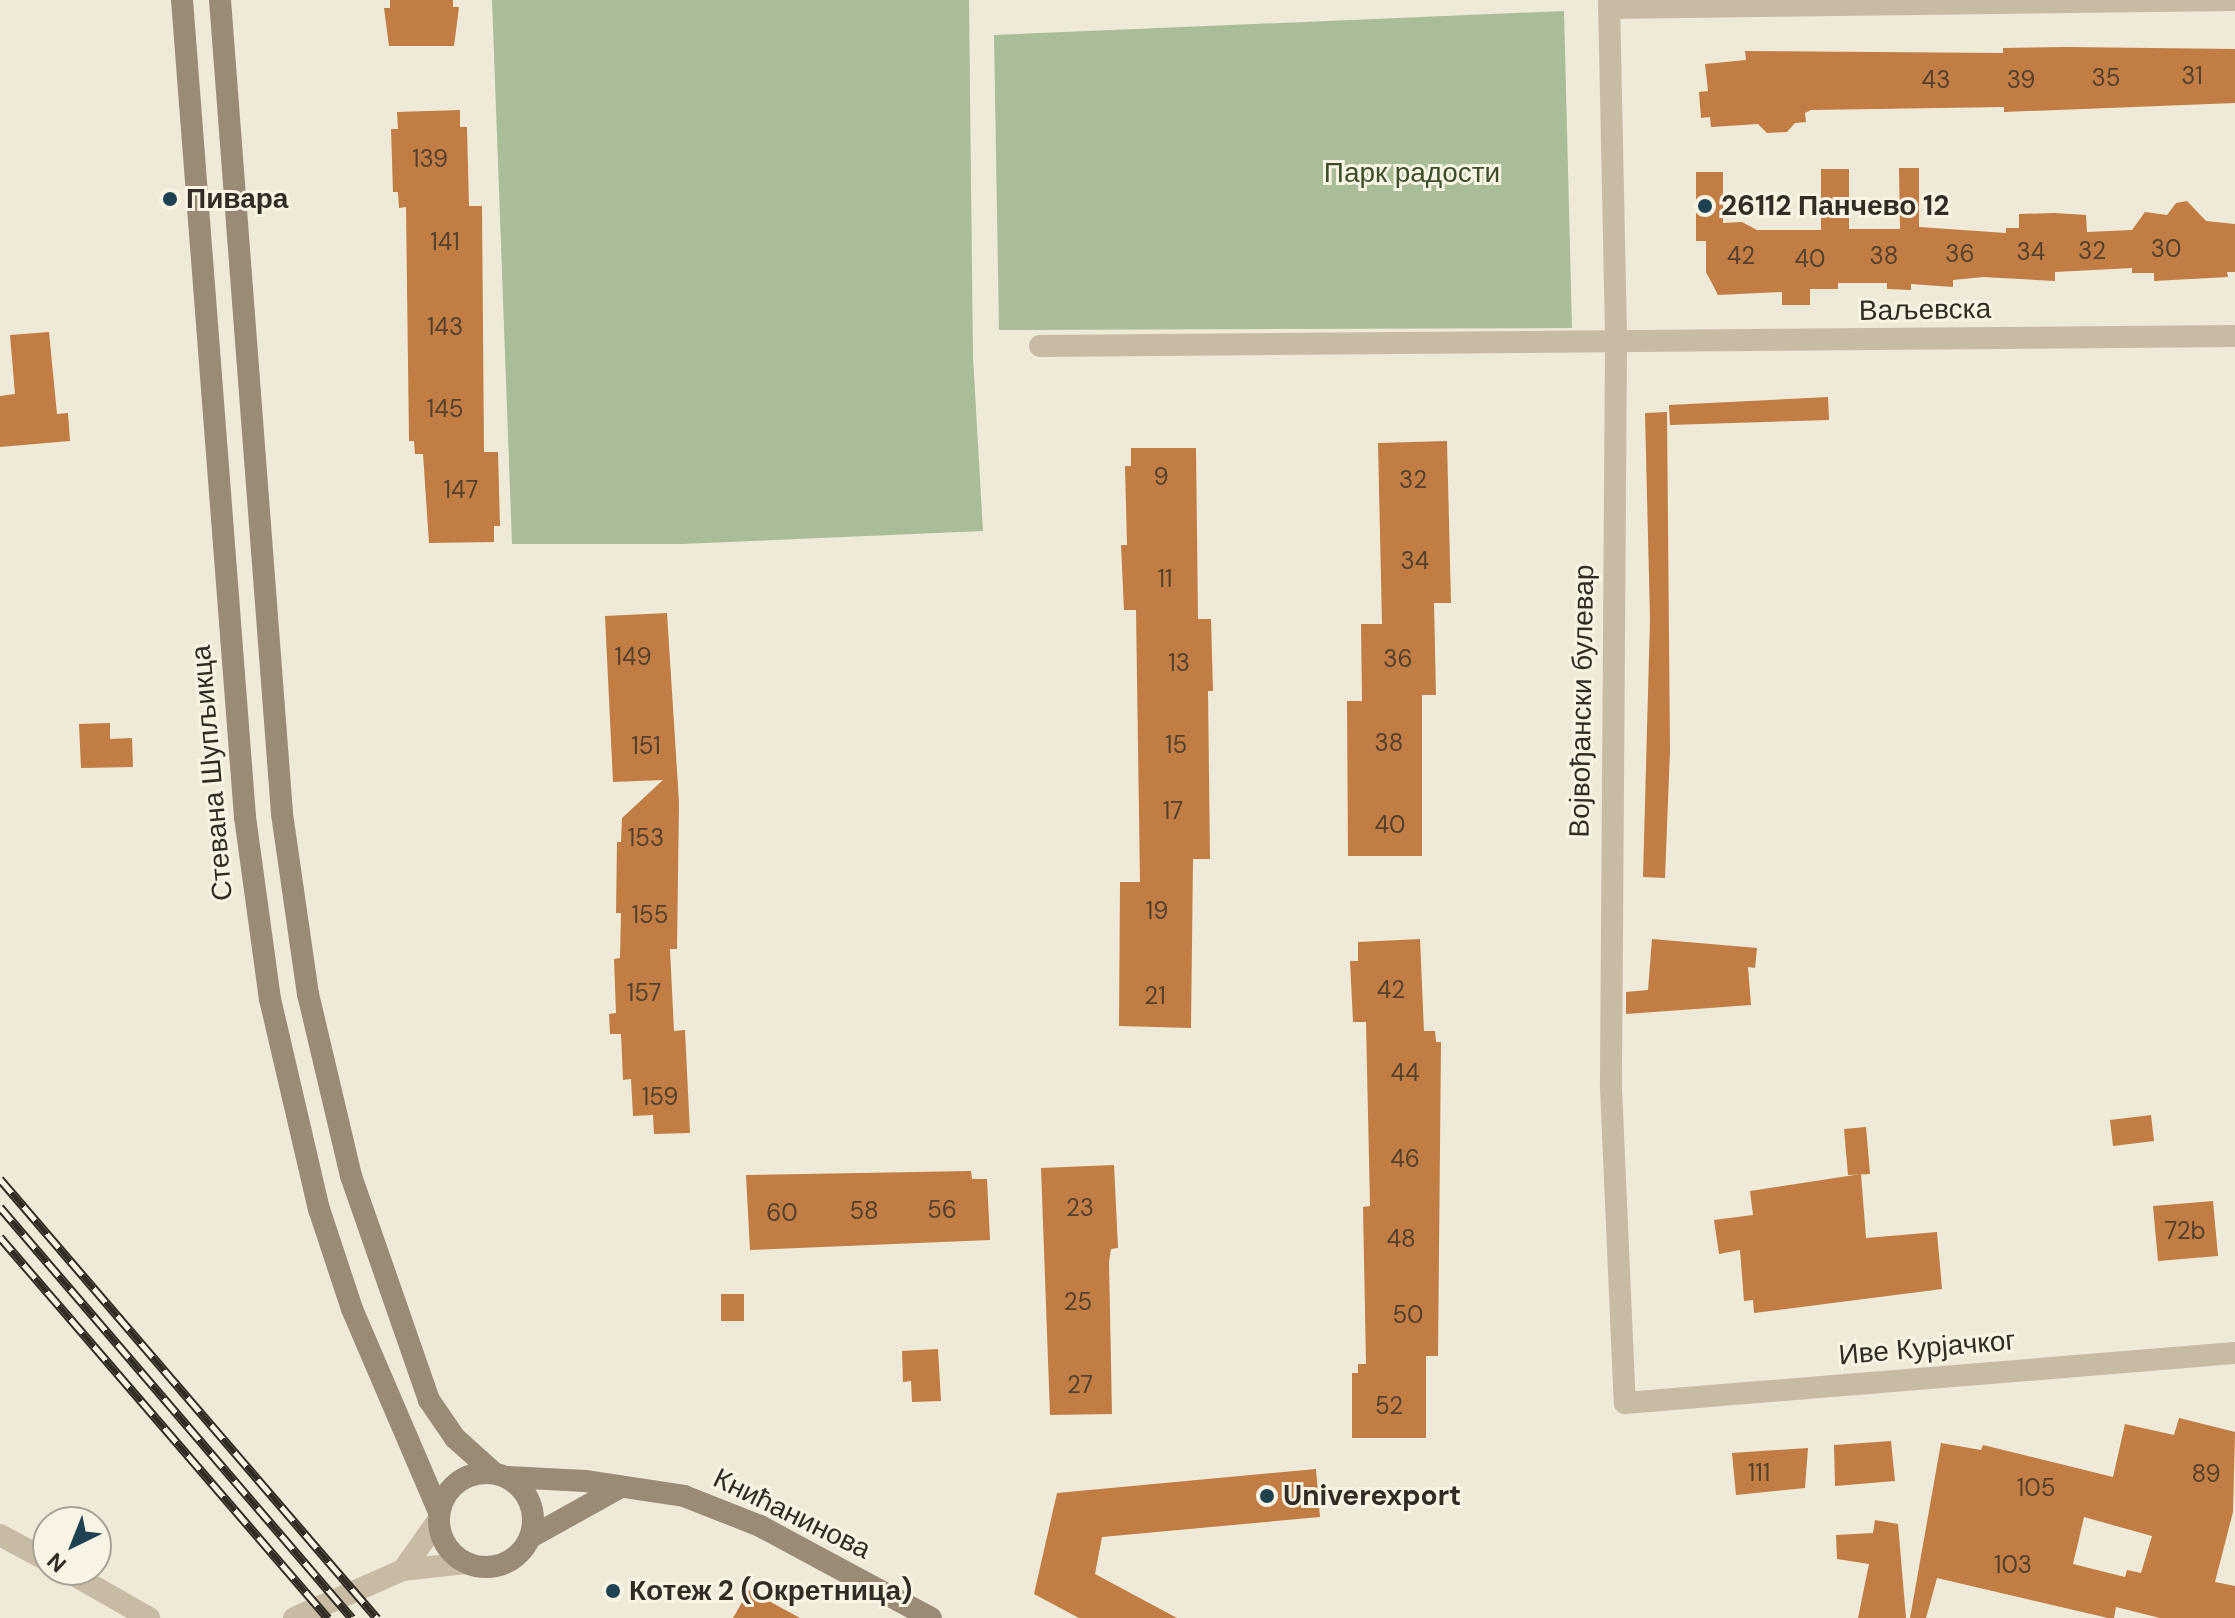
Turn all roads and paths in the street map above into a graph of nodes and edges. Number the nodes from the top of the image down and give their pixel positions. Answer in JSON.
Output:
{"nodes":[{"id":1,"x":182,"y":0,"type":"edge"},
{"id":2,"x":220,"y":0,"type":"edge"},
{"id":3,"x":2235,"y":0,"type":"edge"},
{"id":4,"x":1609,"y":4,"type":"edge"},
{"id":5,"x":2235,"y":336,"type":"edge"},
{"id":6,"x":1616,"y":344,"type":"junction"},
{"id":7,"x":1040,"y":346,"type":"dead end"},
{"id":8,"x":2235,"y":1353,"type":"edge"},
{"id":9,"x":1625,"y":1403,"type":"joint"},
{"id":10,"x":500,"y":1475,"type":"junction"},
{"id":11,"x":621,"y":1487,"type":"junction"},
{"id":12,"x":439,"y":1516,"type":"junction"},
{"id":13,"x":0,"y":1535,"type":"edge"},
{"id":14,"x":531,"y":1537,"type":"junction"},
{"id":15,"x":32,"y":1552,"type":"edge"},
{"id":16,"x":465,"y":1563,"type":"junction"},
{"id":17,"x":403,"y":1570,"type":"junction"},
{"id":18,"x":93,"y":1586,"type":"edge"},
{"id":19,"x":149,"y":1618,"type":"edge"},
{"id":20,"x":294,"y":1618,"type":"edge"},
{"id":21,"x":931,"y":1618,"type":"edge"}],
"edges":[{"from":1,"to":12,"type":"main road","name":"Стевана Шупљикца"},
{"from":2,"to":10,"type":"main road"},
{"from":3,"to":4,"type":"street"},
{"from":4,"to":6,"type":"street","name":"Војвођански булевар"},
{"from":5,"to":6,"type":"street","name":"Ваљевска"},
{"from":6,"to":7,"type":"street","name":"Ваљевска"},
{"from":6,"to":9,"type":"street","name":"Војвођански булевар"},
{"from":8,"to":9,"type":"street","name":"Иве Курјачког"},
{"from":10,"to":11,"type":"main road","name":"Книћанинова"},
{"from":10,"to":12,"type":"main road"},
{"from":10,"to":14,"type":"main road"},
{"from":11,"to":14,"type":"main road"},
{"from":11,"to":21,"type":"main road","name":"Книћанинова"},
{"from":12,"to":16,"type":"main road"},
{"from":12,"to":17,"type":"street"},
{"from":13,"to":15,"type":"street"},
{"from":14,"to":16,"type":"main road"},
{"from":16,"to":17,"type":"street"},
{"from":17,"to":20,"type":"street"},
{"from":18,"to":19,"type":"street"}]}
